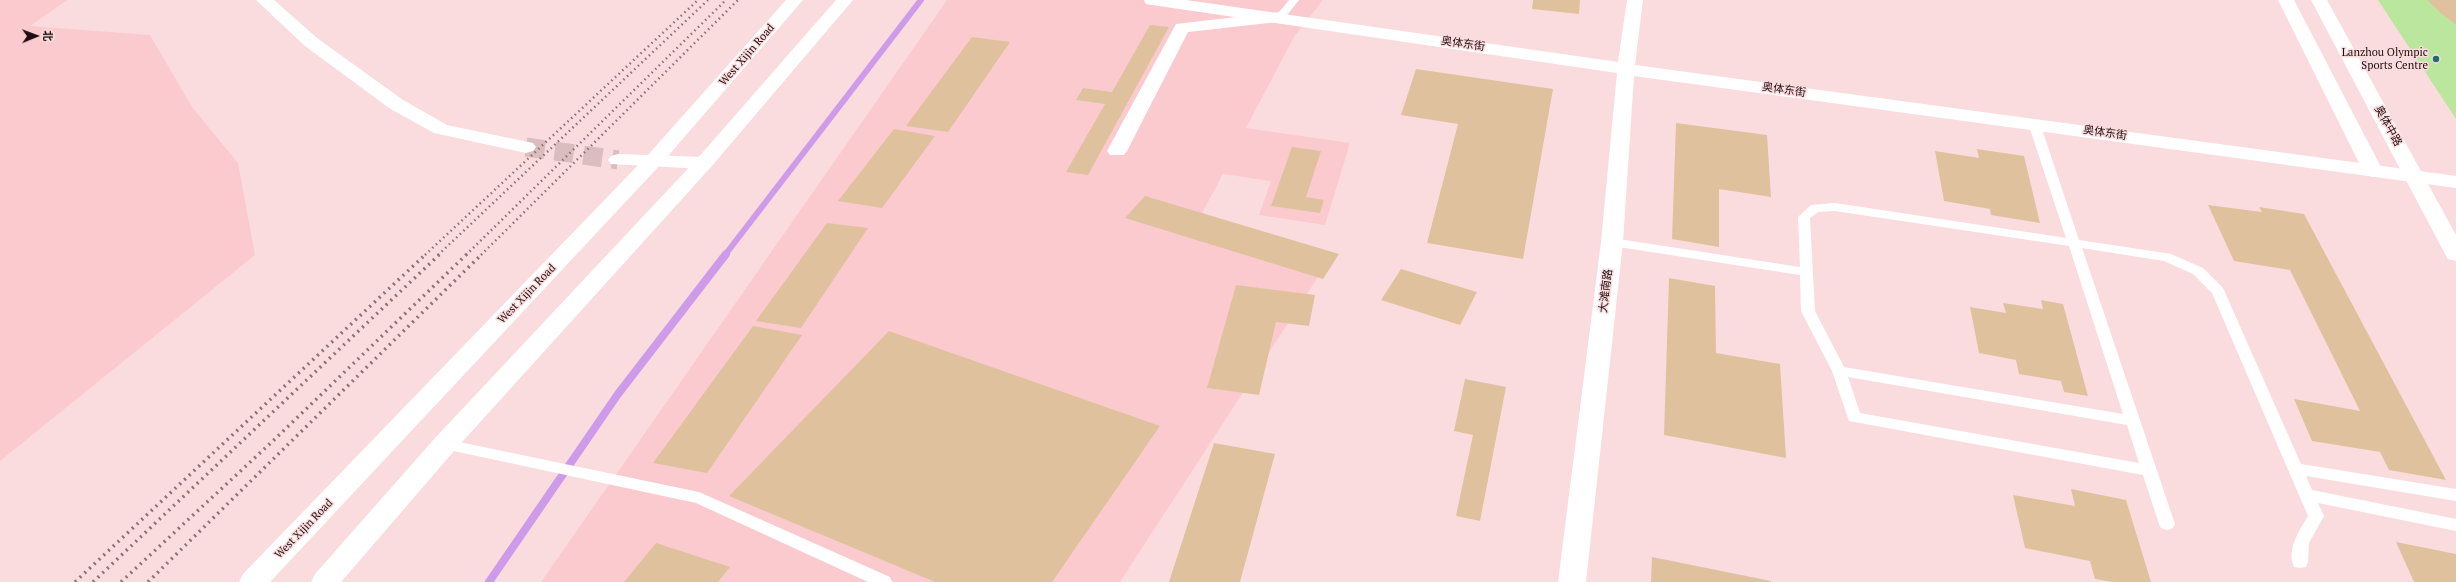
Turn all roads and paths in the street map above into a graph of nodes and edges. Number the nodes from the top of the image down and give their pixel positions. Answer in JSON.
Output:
{"nodes":[{"id":1,"x":264,"y":0,"type":"edge"},
{"id":2,"x":796,"y":0,"type":"edge"},
{"id":3,"x":845,"y":0,"type":"edge"},
{"id":4,"x":1152,"y":0,"type":"edge"},
{"id":5,"x":1294,"y":0,"type":"edge"},
{"id":6,"x":1635,"y":0,"type":"edge"},
{"id":7,"x":2286,"y":0,"type":"edge"},
{"id":8,"x":2319,"y":0,"type":"edge"},
{"id":9,"x":1280,"y":17,"type":"junction"},
{"id":10,"x":1626,"y":69,"type":"junction"},
{"id":11,"x":2034,"y":123,"type":"junction"},
{"id":12,"x":526,"y":147,"type":"tunnel mouth"},
{"id":13,"x":1117,"y":151,"type":"dead end"},
{"id":14,"x":618,"y":160,"type":"tunnel mouth"},
{"id":15,"x":654,"y":160,"type":"junction"},
{"id":16,"x":704,"y":163,"type":"junction"},
{"id":17,"x":2373,"y":171,"type":"junction"},
{"id":18,"x":2416,"y":177,"type":"junction"},
{"id":19,"x":2456,"y":182,"type":"edge"},
{"id":20,"x":1612,"y":242,"type":"junction"},
{"id":21,"x":2073,"y":242,"type":"junction"},
{"id":22,"x":2456,"y":254,"type":"edge"},
{"id":23,"x":1807,"y":272,"type":"junction"},
{"id":24,"x":1839,"y":370,"type":"junction"},
{"id":25,"x":2133,"y":421,"type":"junction"},
{"id":26,"x":445,"y":444,"type":"junction"},
{"id":27,"x":2296,"y":469,"type":"junction"},
{"id":28,"x":2149,"y":470,"type":"junction"},
{"id":29,"x":2308,"y":495,"type":"junction"},
{"id":30,"x":2456,"y":495,"type":"edge"},
{"id":31,"x":2167,"y":524,"type":"dead end"},
{"id":32,"x":2456,"y":525,"type":"edge"},
{"id":33,"x":2300,"y":562,"type":"dead end"},
{"id":34,"x":253,"y":582,"type":"edge"},
{"id":35,"x":325,"y":582,"type":"edge"},
{"id":36,"x":884,"y":582,"type":"edge"},
{"id":37,"x":1572,"y":582,"type":"edge"}],
"edges":[{"from":1,"to":12,"type":"main road"},
{"from":2,"to":15,"type":"main road","name":"West Xijin Road"},
{"from":3,"to":16,"type":"main road"},
{"from":4,"to":9,"type":"main road","name":"奥体东街"},
{"from":5,"to":9,"type":"lane"},
{"from":6,"to":10,"type":"main road","name":"大滩南路"},
{"from":7,"to":17,"type":"main road"},
{"from":8,"to":18,"type":"main road","name":"奥体中路"},
{"from":9,"to":10,"type":"main road","name":"奥体东街"},
{"from":9,"to":13,"type":"main road"},
{"from":10,"to":11,"type":"main road","name":"奥体东街"},
{"from":10,"to":20,"type":"main road","name":"大滩南路"},
{"from":11,"to":17,"type":"main road","name":"奥体东街"},
{"from":11,"to":21,"type":"lane"},
{"from":14,"to":15,"type":"main road"},
{"from":15,"to":16,"type":"main road"},
{"from":15,"to":34,"type":"main road","name":"West Xijin Road"},
{"from":16,"to":26,"type":"main road"},
{"from":17,"to":18,"type":"main road","name":"奥体东街"},
{"from":18,"to":19,"type":"main road","name":"奥体东街"},
{"from":18,"to":22,"type":"main road","name":"奥体中路"},
{"from":20,"to":23,"type":"lane"},
{"from":20,"to":37,"type":"main road","name":"大滩南路"},
{"from":21,"to":23,"type":"lane"},
{"from":21,"to":25,"type":"lane"},
{"from":21,"to":27,"type":"lane"},
{"from":23,"to":24,"type":"lane"},
{"from":24,"to":25,"type":"lane"},
{"from":24,"to":28,"type":"lane"},
{"from":25,"to":28,"type":"lane"},
{"from":26,"to":35,"type":"main road"},
{"from":26,"to":36,"type":"lane"},
{"from":27,"to":29,"type":"lane"},
{"from":27,"to":30,"type":"lane"},
{"from":28,"to":31,"type":"lane"},
{"from":29,"to":32,"type":"lane"},
{"from":29,"to":33,"type":"lane"}]}
